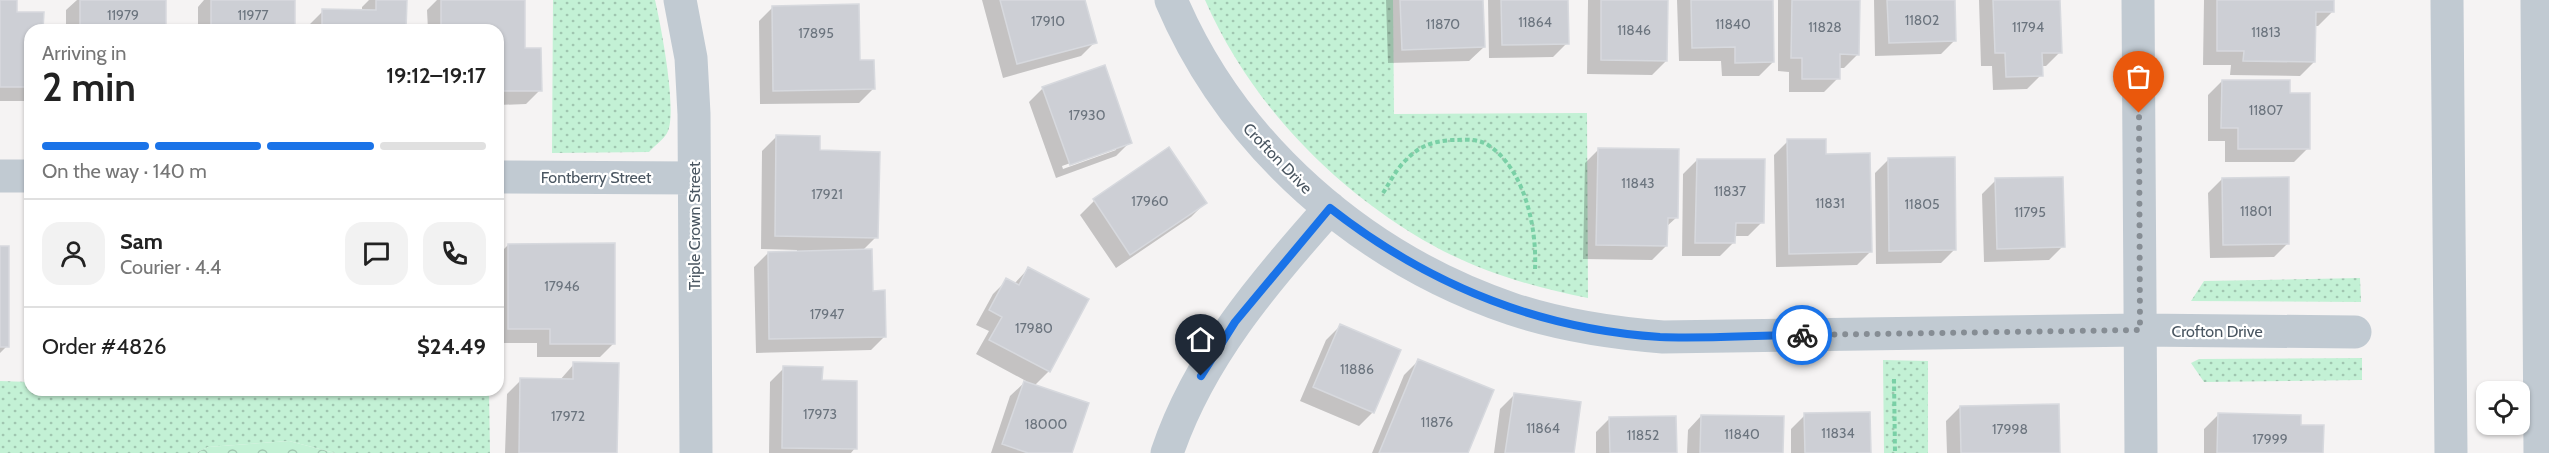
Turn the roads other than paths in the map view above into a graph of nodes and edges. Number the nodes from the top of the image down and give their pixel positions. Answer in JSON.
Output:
{"nodes":[{"id":1,"x":680,"y":0,"type":"edge"},
{"id":2,"x":1172,"y":0,"type":"edge"},
{"id":3,"x":2138,"y":0,"type":"edge"},
{"id":4,"x":2447,"y":0,"type":"edge"},
{"id":5,"x":2537,"y":0,"type":"edge"},
{"id":6,"x":0,"y":176,"type":"edge"},
{"id":7,"x":24,"y":176,"type":"edge"},
{"id":8,"x":504,"y":177,"type":"edge"},
{"id":9,"x":694,"y":178,"type":"junction"},
{"id":10,"x":1330,"y":208,"type":"junction"},
{"id":11,"x":2140,"y":330,"type":"junction"},
{"id":12,"x":2355,"y":332,"type":"dead end"},
{"id":13,"x":696,"y":453,"type":"edge"},
{"id":14,"x":1167,"y":453,"type":"edge"},
{"id":15,"x":2141,"y":453,"type":"edge"},
{"id":16,"x":2451,"y":453,"type":"edge"},
{"id":17,"x":2540,"y":453,"type":"edge"}],
"edges":[{"from":1,"to":9,"type":"street","name":"Triple Crown Street"},
{"from":2,"to":10,"type":"street","name":"Crofton Drive"},
{"from":3,"to":11,"type":"street"},
{"from":4,"to":16,"type":"street"},
{"from":5,"to":17,"type":"street"},
{"from":6,"to":7,"type":"street"},
{"from":8,"to":9,"type":"street","name":"Fontberry Street"},
{"from":9,"to":13,"type":"street","name":"Triple Crown Street"},
{"from":10,"to":11,"type":"street","name":"Crofton Drive"},
{"from":10,"to":14,"type":"street"},
{"from":11,"to":12,"type":"street","name":"Crofton Drive"},
{"from":11,"to":15,"type":"street"}]}
